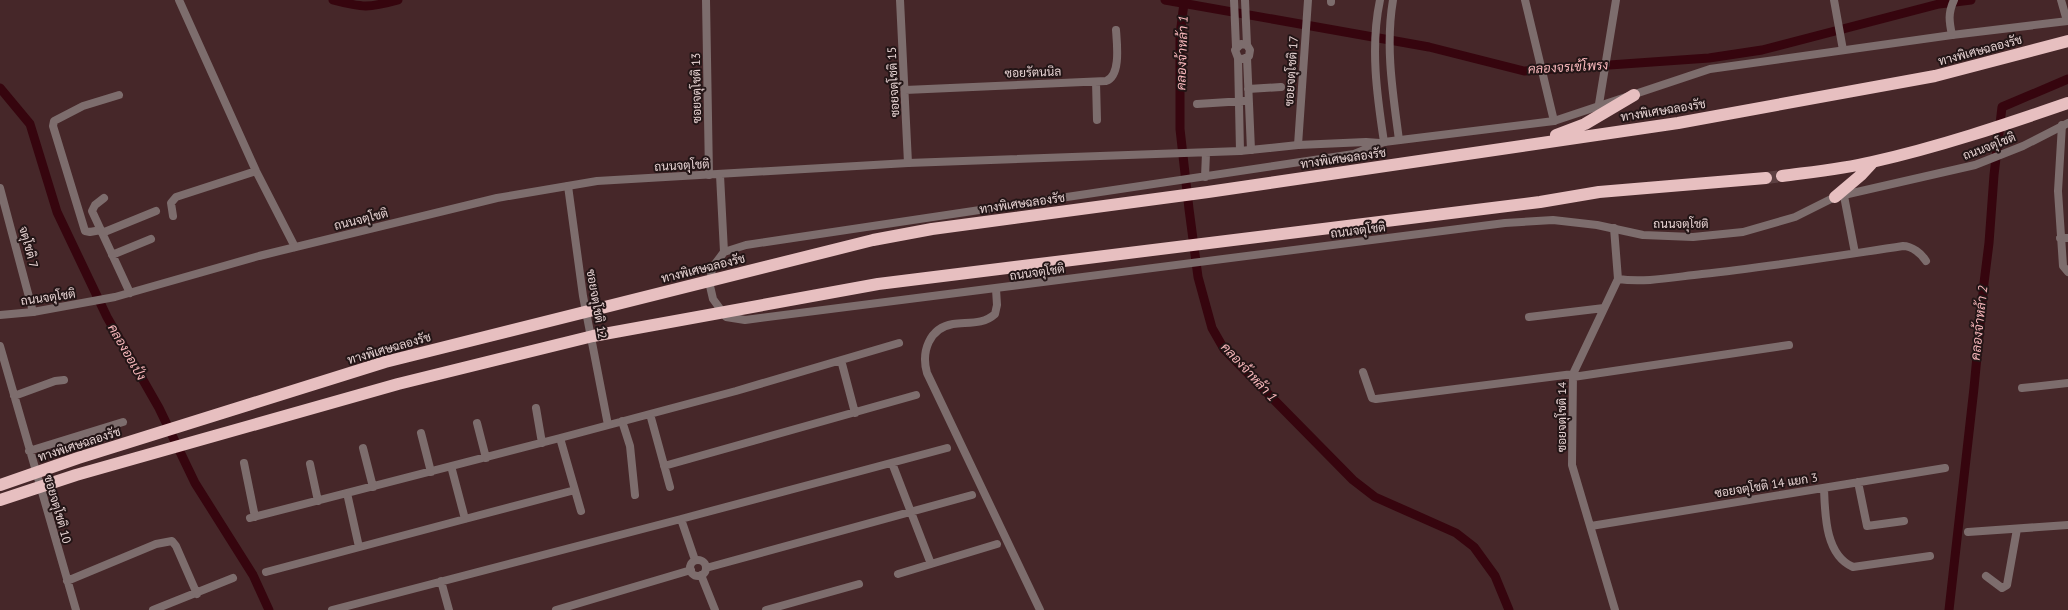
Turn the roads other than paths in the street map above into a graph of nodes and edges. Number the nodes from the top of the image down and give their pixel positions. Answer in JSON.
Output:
{"nodes":[{"id":1,"x":179,"y":0,"type":"edge"},
{"id":2,"x":706,"y":0,"type":"edge"},
{"id":3,"x":900,"y":0,"type":"edge"},
{"id":4,"x":1234,"y":0,"type":"edge"},
{"id":5,"x":1245,"y":0,"type":"edge"},
{"id":6,"x":1308,"y":0,"type":"edge"},
{"id":7,"x":1380,"y":0,"type":"edge"},
{"id":8,"x":1393,"y":0,"type":"edge"},
{"id":9,"x":1525,"y":0,"type":"edge"},
{"id":10,"x":1616,"y":0,"type":"edge"},
{"id":11,"x":1834,"y":0,"type":"edge"},
{"id":12,"x":1954,"y":0,"type":"edge"},
{"id":13,"x":2061,"y":0,"type":"edge"},
{"id":14,"x":2067,"y":21,"type":"edge"},
{"id":15,"x":1116,"y":30,"type":"dead end"},
{"id":16,"x":1952,"y":34,"type":"junction"},
{"id":17,"x":1247,"y":41,"type":"junction"},
{"id":18,"x":2068,"y":41,"type":"edge"},
{"id":19,"x":1236,"y":47,"type":"junction"},
{"id":20,"x":1843,"y":48,"type":"junction"},
{"id":21,"x":1242,"y":58,"type":"junction"},
{"id":22,"x":1096,"y":82,"type":"junction"},
{"id":23,"x":1281,"y":88,"type":"dead end"},
{"id":24,"x":1248,"y":89,"type":"junction"},
{"id":25,"x":905,"y":90,"type":"junction"},
{"id":26,"x":119,"y":95,"type":"dead end"},
{"id":27,"x":1634,"y":95,"type":"junction"},
{"id":28,"x":1239,"y":101,"type":"junction"},
{"id":29,"x":1249,"y":101,"type":"junction"},
{"id":30,"x":2068,"y":103,"type":"edge"},
{"id":31,"x":1197,"y":104,"type":"dead end"},
{"id":32,"x":1599,"y":104,"type":"junction"},
{"id":33,"x":1097,"y":120,"type":"dead end"},
{"id":34,"x":1554,"y":121,"type":"junction"},
{"id":35,"x":2065,"y":124,"type":"edge"},
{"id":36,"x":1399,"y":140,"type":"junction"},
{"id":37,"x":1382,"y":143,"type":"junction"},
{"id":38,"x":1534,"y":143,"type":"junction"},
{"id":39,"x":1298,"y":144,"type":"junction"},
{"id":40,"x":1252,"y":150,"type":"junction"},
{"id":41,"x":1240,"y":151,"type":"junction"},
{"id":42,"x":1206,"y":153,"type":"junction"},
{"id":43,"x":1873,"y":162,"type":"junction"},
{"id":44,"x":908,"y":163,"type":"junction"},
{"id":45,"x":256,"y":171,"type":"junction"},
{"id":46,"x":709,"y":175,"type":"junction"},
{"id":47,"x":720,"y":175,"type":"junction"},
{"id":48,"x":1782,"y":176,"type":"tunnel mouth"},
{"id":49,"x":1205,"y":177,"type":"junction"},
{"id":50,"x":1766,"y":178,"type":"tunnel mouth"},
{"id":51,"x":568,"y":186,"type":"junction"},
{"id":52,"x":0,"y":188,"type":"edge"},
{"id":53,"x":1840,"y":196,"type":"junction"},
{"id":54,"x":104,"y":198,"type":"dead end"},
{"id":55,"x":156,"y":211,"type":"dead end"},
{"id":56,"x":173,"y":216,"type":"dead end"},
{"id":57,"x":1614,"y":228,"type":"junction"},
{"id":58,"x":101,"y":232,"type":"junction"},
{"id":59,"x":2064,"y":238,"type":"edge"},
{"id":60,"x":151,"y":239,"type":"dead end"},
{"id":61,"x":295,"y":247,"type":"junction"},
{"id":62,"x":724,"y":252,"type":"junction"},
{"id":63,"x":1855,"y":253,"type":"junction"},
{"id":64,"x":112,"y":255,"type":"junction"},
{"id":65,"x":1926,"y":261,"type":"dead end"},
{"id":66,"x":2068,"y":272,"type":"edge"},
{"id":67,"x":1618,"y":279,"type":"junction"},
{"id":68,"x":996,"y":289,"type":"junction"},
{"id":69,"x":130,"y":293,"type":"junction"},
{"id":70,"x":1604,"y":308,"type":"junction"},
{"id":71,"x":33,"y":312,"type":"junction"},
{"id":72,"x":0,"y":315,"type":"edge"},
{"id":73,"x":1529,"y":317,"type":"dead end"},
{"id":74,"x":899,"y":343,"type":"dead end"},
{"id":75,"x":1789,"y":344,"type":"dead end"},
{"id":76,"x":0,"y":346,"type":"edge"},
{"id":77,"x":841,"y":360,"type":"junction"},
{"id":78,"x":1363,"y":372,"type":"dead end"},
{"id":79,"x":1573,"y":376,"type":"junction"},
{"id":80,"x":64,"y":380,"type":"dead end"},
{"id":81,"x":2068,"y":383,"type":"edge"},
{"id":82,"x":2022,"y":388,"type":"dead end"},
{"id":83,"x":916,"y":395,"type":"dead end"},
{"id":84,"x":14,"y":396,"type":"junction"},
{"id":85,"x":536,"y":408,"type":"dead end"},
{"id":86,"x":855,"y":413,"type":"junction"},
{"id":87,"x":650,"y":414,"type":"junction"},
{"id":88,"x":123,"y":422,"type":"dead end"},
{"id":89,"x":622,"y":422,"type":"junction"},
{"id":90,"x":477,"y":423,"type":"dead end"},
{"id":91,"x":608,"y":425,"type":"junction"},
{"id":92,"x":421,"y":433,"type":"dead end"},
{"id":93,"x":560,"y":438,"type":"junction"},
{"id":94,"x":542,"y":443,"type":"junction"},
{"id":95,"x":363,"y":448,"type":"dead end"},
{"id":96,"x":947,"y":448,"type":"dead end"},
{"id":97,"x":29,"y":451,"type":"junction"},
{"id":98,"x":486,"y":458,"type":"junction"},
{"id":99,"x":244,"y":463,"type":"dead end"},
{"id":100,"x":892,"y":463,"type":"junction"},
{"id":101,"x":310,"y":464,"type":"dead end"},
{"id":102,"x":451,"y":466,"type":"junction"},
{"id":103,"x":664,"y":466,"type":"junction"},
{"id":104,"x":1945,"y":468,"type":"dead end"},
{"id":105,"x":431,"y":472,"type":"junction"},
{"id":106,"x":1858,"y":482,"type":"junction"},
{"id":107,"x":0,"y":485,"type":"edge"},
{"id":108,"x":372,"y":487,"type":"junction"},
{"id":109,"x":670,"y":487,"type":"dead end"},
{"id":110,"x":1824,"y":488,"type":"junction"},
{"id":111,"x":575,"y":490,"type":"junction"},
{"id":112,"x":347,"y":493,"type":"junction"},
{"id":113,"x":635,"y":495,"type":"dead end"},
{"id":114,"x":972,"y":495,"type":"dead end"},
{"id":115,"x":0,"y":500,"type":"edge"},
{"id":116,"x":318,"y":501,"type":"junction"},
{"id":117,"x":580,"y":511,"type":"dead end"},
{"id":118,"x":910,"y":513,"type":"junction"},
{"id":119,"x":465,"y":519,"type":"junction"},
{"id":120,"x":681,"y":519,"type":"junction"},
{"id":121,"x":1904,"y":521,"type":"dead end"},
{"id":122,"x":2068,"y":525,"type":"edge"},
{"id":123,"x":1590,"y":526,"type":"junction"},
{"id":124,"x":2017,"y":529,"type":"junction"},
{"id":125,"x":1968,"y":532,"type":"dead end"},
{"id":126,"x":997,"y":544,"type":"dead end"},
{"id":127,"x":359,"y":547,"type":"junction"},
{"id":128,"x":1930,"y":556,"type":"dead end"},
{"id":129,"x":695,"y":560,"type":"junction"},
{"id":130,"x":931,"y":564,"type":"junction"},
{"id":131,"x":691,"y":570,"type":"junction"},
{"id":132,"x":266,"y":572,"type":"dead end"},
{"id":133,"x":703,"y":572,"type":"junction"},
{"id":134,"x":898,"y":574,"type":"dead end"},
{"id":135,"x":1986,"y":576,"type":"dead end"},
{"id":136,"x":233,"y":578,"type":"dead end"},
{"id":137,"x":67,"y":580,"type":"junction"},
{"id":138,"x":441,"y":581,"type":"junction"},
{"id":139,"x":859,"y":584,"type":"dead end"},
{"id":140,"x":197,"y":594,"type":"junction"},
{"id":141,"x":76,"y":610,"type":"edge"},
{"id":142,"x":154,"y":610,"type":"edge"},
{"id":143,"x":332,"y":610,"type":"edge"},
{"id":144,"x":449,"y":610,"type":"edge"},
{"id":145,"x":556,"y":610,"type":"edge"},
{"id":146,"x":715,"y":610,"type":"edge"},
{"id":147,"x":766,"y":610,"type":"edge"},
{"id":148,"x":1040,"y":610,"type":"edge"},
{"id":149,"x":1615,"y":610,"type":"edge"}],
"edges":[{"from":1,"to":45,"type":"street"},
{"from":2,"to":46,"type":"street","name":"ซอยจตุโชติ 13"},
{"from":3,"to":25,"type":"street","name":"ซอยจตุโชติ 15"},
{"from":4,"to":19,"type":"street"},
{"from":5,"to":17,"type":"street"},
{"from":6,"to":39,"type":"street","name":"ซอยจตุโชติ 17"},
{"from":7,"to":37,"type":"street"},
{"from":8,"to":36,"type":"street"},
{"from":9,"to":34,"type":"street"},
{"from":10,"to":32,"type":"street"},
{"from":11,"to":20,"type":"street"},
{"from":12,"to":16,"type":"street"},
{"from":13,"to":14,"type":"street"},
{"from":14,"to":16,"type":"street","name":"ถนนจตุโชติ"},
{"from":15,"to":22,"type":"street","name":"ซอยรัตนนิล"},
{"from":16,"to":20,"type":"street","name":"ถนนจตุโชติ"},
{"from":17,"to":19,"type":"street"},
{"from":17,"to":21,"type":"street"},
{"from":18,"to":38,"type":"highway","name":"ทางพิเศษฉลองรัช"},
{"from":19,"to":21,"type":"street"},
{"from":20,"to":27,"type":"street","name":"ถนนจตุโชติ"},
{"from":21,"to":24,"type":"street"},
{"from":21,"to":28,"type":"street"},
{"from":22,"to":25,"type":"street","name":"ซอยรัตนนิล"},
{"from":22,"to":33,"type":"street"},
{"from":23,"to":24,"type":"street"},
{"from":24,"to":29,"type":"street"},
{"from":25,"to":44,"type":"street","name":"ซอยจตุโชติ 15"},
{"from":26,"to":58,"type":"street"},
{"from":27,"to":32,"type":"street","name":"ถนนจตุโชติ"},
{"from":27,"to":38,"type":"highway"},
{"from":28,"to":29,"type":"street"},
{"from":28,"to":31,"type":"street"},
{"from":28,"to":41,"type":"street"},
{"from":29,"to":40,"type":"street"},
{"from":30,"to":43,"type":"highway"},
{"from":32,"to":34,"type":"street","name":"ถนนจตุโชติ"},
{"from":34,"to":36,"type":"street","name":"ถนนจตุโชติ"},
{"from":35,"to":53,"type":"street","name":"ถนนจตุโชติ"},
{"from":35,"to":59,"type":"street"},
{"from":36,"to":37,"type":"street","name":"ถนนจตุโชติ"},
{"from":37,"to":39,"type":"street","name":"ถนนจตุโชติ"},
{"from":37,"to":49,"type":"street","name":"ถนนจตุโชติ"},
{"from":38,"to":107,"type":"highway","name":"ทางพิเศษฉลองรัช"},
{"from":39,"to":40,"type":"street","name":"ถนนจตุโชติ"},
{"from":40,"to":41,"type":"street","name":"ถนนจตุโชติ"},
{"from":41,"to":42,"type":"street","name":"ถนนจตุโชติ"},
{"from":42,"to":44,"type":"street","name":"ถนนจตุโชติ"},
{"from":42,"to":49,"type":"street"},
{"from":43,"to":48,"type":"highway"},
{"from":43,"to":53,"type":"highway"},
{"from":44,"to":47,"type":"street","name":"ถนนจตุโชติ"},
{"from":45,"to":56,"type":"street"},
{"from":45,"to":61,"type":"street"},
{"from":46,"to":47,"type":"street","name":"ถนนจตุโชติ"},
{"from":46,"to":51,"type":"street","name":"ถนนจตุโชติ"},
{"from":47,"to":62,"type":"street"},
{"from":49,"to":62,"type":"street","name":"ถนนจตุโชติ"},
{"from":50,"to":115,"type":"highway"},
{"from":51,"to":61,"type":"street","name":"ถนนจตุโชติ"},
{"from":51,"to":91,"type":"street","name":"ซอยจตุโชติ 12"},
{"from":52,"to":71,"type":"street","name":"จตุโชติ 7"},
{"from":53,"to":57,"type":"street","name":"ถนนจตุโชติ"},
{"from":53,"to":63,"type":"street"},
{"from":54,"to":58,"type":"street"},
{"from":55,"to":58,"type":"street"},
{"from":57,"to":67,"type":"street"},
{"from":57,"to":68,"type":"street","name":"ถนนจตุโชติ"},
{"from":58,"to":64,"type":"street"},
{"from":59,"to":66,"type":"street"},
{"from":60,"to":64,"type":"street"},
{"from":61,"to":69,"type":"street","name":"ถนนจตุโชติ"},
{"from":62,"to":68,"type":"street","name":"ถนนจตุโชติ"},
{"from":63,"to":65,"type":"street"},
{"from":63,"to":67,"type":"street"},
{"from":64,"to":69,"type":"street"},
{"from":67,"to":70,"type":"street","name":"ซอยจตุโชติ 14"},
{"from":68,"to":148,"type":"street"},
{"from":69,"to":71,"type":"street","name":"ถนนจตุโชติ"},
{"from":70,"to":73,"type":"street"},
{"from":70,"to":79,"type":"street","name":"ซอยจตุโชติ 14"},
{"from":71,"to":72,"type":"street","name":"ถนนจตุโชติ"},
{"from":74,"to":77,"type":"street"},
{"from":75,"to":79,"type":"street"},
{"from":76,"to":84,"type":"street","name":"ซอยจตุโชติ 10"},
{"from":77,"to":86,"type":"street"},
{"from":77,"to":87,"type":"street"},
{"from":78,"to":79,"type":"street"},
{"from":79,"to":123,"type":"street","name":"ซอยจตุโชติ 14"},
{"from":80,"to":84,"type":"street"},
{"from":81,"to":82,"type":"street"},
{"from":83,"to":86,"type":"street"},
{"from":84,"to":97,"type":"street","name":"ซอยจตุโชติ 10"},
{"from":85,"to":94,"type":"street"},
{"from":86,"to":103,"type":"street"},
{"from":87,"to":89,"type":"street"},
{"from":87,"to":103,"type":"street"},
{"from":88,"to":97,"type":"street"},
{"from":89,"to":91,"type":"street"},
{"from":89,"to":113,"type":"street"},
{"from":90,"to":98,"type":"street"},
{"from":91,"to":93,"type":"street"},
{"from":92,"to":105,"type":"street"},
{"from":93,"to":94,"type":"street"},
{"from":93,"to":111,"type":"street"},
{"from":94,"to":98,"type":"street"},
{"from":95,"to":108,"type":"street"},
{"from":96,"to":100,"type":"street"},
{"from":97,"to":137,"type":"street","name":"ซอยจตุโชติ 10"},
{"from":98,"to":102,"type":"street"},
{"from":99,"to":116,"type":"street"},
{"from":100,"to":118,"type":"street"},
{"from":100,"to":120,"type":"street"},
{"from":101,"to":116,"type":"street"},
{"from":102,"to":105,"type":"street"},
{"from":102,"to":119,"type":"street"},
{"from":103,"to":109,"type":"street"},
{"from":104,"to":106,"type":"street","name":"ซอยจตุโชติ 14 แยก 3"},
{"from":105,"to":108,"type":"street"},
{"from":106,"to":110,"type":"street","name":"ซอยจตุโชติ 14 แยก 3"},
{"from":106,"to":121,"type":"street"},
{"from":108,"to":112,"type":"street"},
{"from":110,"to":123,"type":"street","name":"ซอยจตุโชติ 14 แยก 3"},
{"from":110,"to":128,"type":"street"},
{"from":111,"to":117,"type":"street"},
{"from":111,"to":119,"type":"street"},
{"from":112,"to":116,"type":"street"},
{"from":112,"to":127,"type":"street"},
{"from":114,"to":118,"type":"street"},
{"from":118,"to":130,"type":"street"},
{"from":118,"to":133,"type":"street"},
{"from":119,"to":127,"type":"street"},
{"from":120,"to":129,"type":"street"},
{"from":120,"to":138,"type":"street"},
{"from":122,"to":124,"type":"street"},
{"from":123,"to":149,"type":"street","name":"ซอยจตุโชติ 14"},
{"from":124,"to":125,"type":"street"},
{"from":124,"to":135,"type":"street"},
{"from":126,"to":130,"type":"street"},
{"from":127,"to":132,"type":"street"},
{"from":129,"to":131,"type":"street"},
{"from":129,"to":133,"type":"street"},
{"from":130,"to":134,"type":"street"},
{"from":131,"to":133,"type":"street"},
{"from":131,"to":145,"type":"street"},
{"from":133,"to":146,"type":"street"},
{"from":136,"to":140,"type":"street"},
{"from":137,"to":140,"type":"street"},
{"from":137,"to":141,"type":"street","name":"ซอยจตุโชติ 10"},
{"from":138,"to":143,"type":"street"},
{"from":138,"to":144,"type":"street"},
{"from":139,"to":147,"type":"street"},
{"from":140,"to":142,"type":"street"}]}
